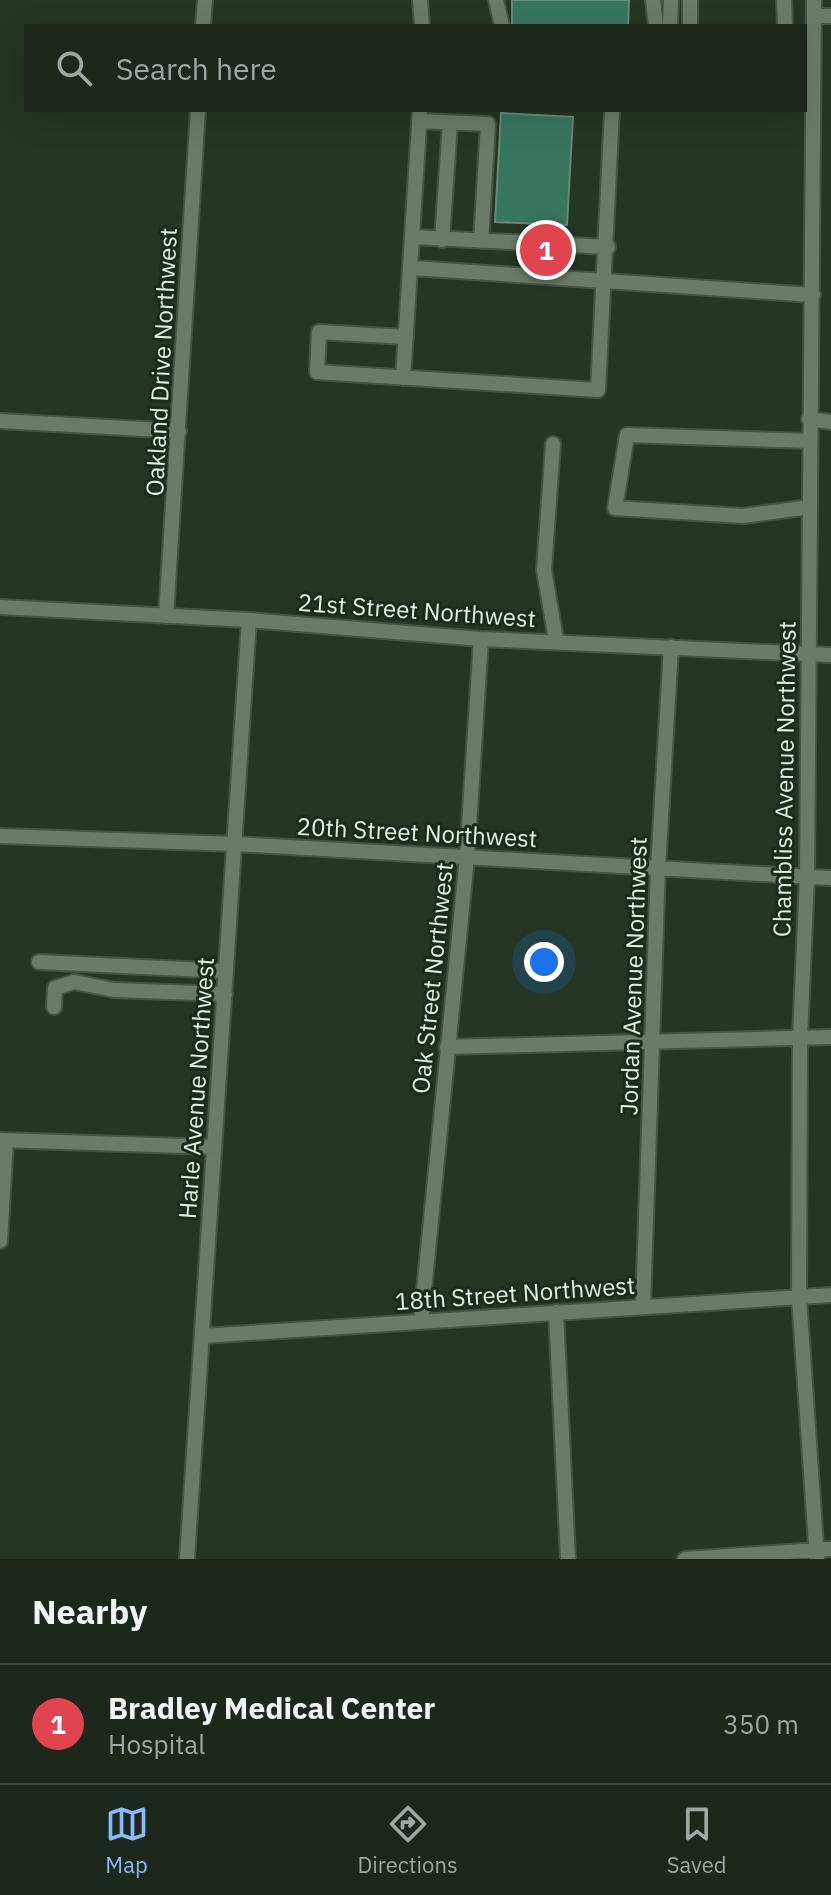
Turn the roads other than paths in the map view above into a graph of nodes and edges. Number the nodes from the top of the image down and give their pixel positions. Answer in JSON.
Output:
{"nodes":[{"id":1,"x":205,"y":0,"type":"edge"},
{"id":2,"x":420,"y":0,"type":"edge"},
{"id":3,"x":653,"y":0,"type":"edge"},
{"id":4,"x":671,"y":0,"type":"edge"},
{"id":5,"x":690,"y":0,"type":"edge"},
{"id":6,"x":784,"y":0,"type":"edge"},
{"id":7,"x":814,"y":0,"type":"edge"},
{"id":8,"x":498,"y":2,"type":"edge"},
{"id":9,"x":814,"y":16,"type":"junction"},
{"id":10,"x":831,"y":16,"type":"edge"},
{"id":11,"x":203,"y":24,"type":"edge"},
{"id":12,"x":422,"y":24,"type":"edge"},
{"id":13,"x":502,"y":24,"type":"edge"},
{"id":14,"x":656,"y":24,"type":"edge"},
{"id":15,"x":670,"y":24,"type":"edge"},
{"id":16,"x":690,"y":24,"type":"edge"},
{"id":17,"x":785,"y":24,"type":"edge"},
{"id":18,"x":809,"y":41,"type":"edge"},
{"id":19,"x":809,"y":95,"type":"edge"},
{"id":20,"x":198,"y":112,"type":"edge"},
{"id":21,"x":612,"y":112,"type":"edge"},
{"id":22,"x":420,"y":116,"type":"edge"},
{"id":23,"x":450,"y":123,"type":"junction"},
{"id":24,"x":814,"y":236,"type":"junction"},
{"id":25,"x":413,"y":237,"type":"junction"},
{"id":26,"x":831,"y":237,"type":"edge"},
{"id":27,"x":442,"y":240,"type":"junction"},
{"id":28,"x":481,"y":241,"type":"junction"},
{"id":29,"x":608,"y":247,"type":"junction"},
{"id":30,"x":412,"y":268,"type":"junction"},
{"id":31,"x":602,"y":279,"type":"junction"},
{"id":32,"x":813,"y":295,"type":"junction"},
{"id":33,"x":406,"y":337,"type":"junction"},
{"id":34,"x":403,"y":378,"type":"junction"},
{"id":35,"x":809,"y":419,"type":"junction"},
{"id":36,"x":0,"y":421,"type":"edge"},
{"id":37,"x":831,"y":422,"type":"edge"},
{"id":38,"x":179,"y":431,"type":"junction"},
{"id":39,"x":810,"y":441,"type":"junction"},
{"id":40,"x":553,"y":444,"type":"dead end"},
{"id":41,"x":810,"y":507,"type":"junction"},
{"id":42,"x":0,"y":607,"type":"edge"},
{"id":43,"x":166,"y":616,"type":"junction"},
{"id":44,"x":249,"y":620,"type":"junction"},
{"id":45,"x":481,"y":639,"type":"junction"},
{"id":46,"x":556,"y":640,"type":"junction"},
{"id":47,"x":671,"y":647,"type":"junction"},
{"id":48,"x":809,"y":653,"type":"junction"},
{"id":49,"x":831,"y":655,"type":"edge"},
{"id":50,"x":0,"y":836,"type":"edge"},
{"id":51,"x":235,"y":844,"type":"junction"},
{"id":52,"x":467,"y":857,"type":"junction"},
{"id":53,"x":658,"y":868,"type":"junction"},
{"id":54,"x":807,"y":877,"type":"junction"},
{"id":55,"x":831,"y":878,"type":"edge"},
{"id":56,"x":39,"y":962,"type":"dead end"},
{"id":57,"x":226,"y":971,"type":"junction"},
{"id":58,"x":225,"y":994,"type":"junction"},
{"id":59,"x":54,"y":1007,"type":"dead end"},
{"id":60,"x":831,"y":1037,"type":"edge"},
{"id":61,"x":800,"y":1038,"type":"junction"},
{"id":62,"x":652,"y":1043,"type":"junction"},
{"id":63,"x":447,"y":1047,"type":"junction"},
{"id":64,"x":3,"y":1140,"type":"edge"},
{"id":65,"x":214,"y":1147,"type":"junction"},
{"id":66,"x":0,"y":1241,"type":"edge"},
{"id":67,"x":831,"y":1295,"type":"edge"},
{"id":68,"x":799,"y":1297,"type":"junction"},
{"id":69,"x":643,"y":1306,"type":"junction"},
{"id":70,"x":556,"y":1312,"type":"junction"},
{"id":71,"x":421,"y":1321,"type":"junction"},
{"id":72,"x":202,"y":1336,"type":"junction"},
{"id":73,"x":822,"y":1552,"type":"edge"},
{"id":74,"x":187,"y":1559,"type":"edge"},
{"id":75,"x":568,"y":1559,"type":"edge"},
{"id":76,"x":685,"y":1559,"type":"edge"}],
"edges":[{"from":1,"to":11,"type":"street"},
{"from":2,"to":12,"type":"street"},
{"from":3,"to":14,"type":"street"},
{"from":4,"to":15,"type":"street"},
{"from":5,"to":16,"type":"street"},
{"from":6,"to":17,"type":"street"},
{"from":7,"to":9,"type":"street","name":"Chambliss Avenue Northwest"},
{"from":8,"to":13,"type":"street"},
{"from":9,"to":10,"type":"street"},
{"from":9,"to":18,"type":"street","name":"Chambliss Avenue Northwest"},
{"from":18,"to":19,"type":"street","name":"Chambliss Avenue Northwest"},
{"from":19,"to":24,"type":"street","name":"Chambliss Avenue Northwest"},
{"from":20,"to":38,"type":"street","name":"Oakland Drive Northwest"},
{"from":21,"to":29,"type":"street"},
{"from":22,"to":23,"type":"street"},
{"from":22,"to":25,"type":"street"},
{"from":23,"to":27,"type":"street"},
{"from":23,"to":28,"type":"street"},
{"from":24,"to":26,"type":"street"},
{"from":24,"to":32,"type":"street","name":"Chambliss Avenue Northwest"},
{"from":25,"to":27,"type":"street"},
{"from":25,"to":30,"type":"street"},
{"from":27,"to":28,"type":"street"},
{"from":28,"to":29,"type":"street"},
{"from":29,"to":31,"type":"street"},
{"from":30,"to":31,"type":"street"},
{"from":30,"to":33,"type":"street"},
{"from":31,"to":32,"type":"street"},
{"from":31,"to":34,"type":"street"},
{"from":32,"to":35,"type":"street","name":"Chambliss Avenue Northwest"},
{"from":33,"to":34,"type":"street"},
{"from":33,"to":34,"type":"street"},
{"from":35,"to":37,"type":"street"},
{"from":35,"to":39,"type":"street","name":"Chambliss Avenue Northwest"},
{"from":36,"to":38,"type":"street"},
{"from":38,"to":43,"type":"street","name":"Oakland Drive Northwest"},
{"from":39,"to":41,"type":"street","name":"Chambliss Avenue Northwest"},
{"from":39,"to":41,"type":"street"},
{"from":40,"to":46,"type":"street"},
{"from":41,"to":48,"type":"street","name":"Chambliss Avenue Northwest"},
{"from":42,"to":43,"type":"street","name":"21st Street Northwest"},
{"from":43,"to":44,"type":"street","name":"21st Street Northwest"},
{"from":44,"to":45,"type":"street","name":"21st Street Northwest"},
{"from":44,"to":51,"type":"street","name":"Harle Avenue Northwest"},
{"from":45,"to":46,"type":"street","name":"21st Street Northwest"},
{"from":45,"to":52,"type":"street","name":"Oak Street Northwest"},
{"from":46,"to":47,"type":"street","name":"21st Street Northwest"},
{"from":47,"to":48,"type":"street","name":"21st Street Northwest"},
{"from":47,"to":53,"type":"street","name":"Jordan Avenue Northwest"},
{"from":48,"to":49,"type":"street","name":"21st Street Northwest"},
{"from":48,"to":54,"type":"street","name":"Chambliss Avenue Northwest"},
{"from":50,"to":51,"type":"street","name":"20th Street Northwest"},
{"from":51,"to":52,"type":"street","name":"20th Street Northwest"},
{"from":51,"to":57,"type":"street","name":"Harle Avenue Northwest"},
{"from":52,"to":53,"type":"street","name":"20th Street Northwest"},
{"from":52,"to":63,"type":"street","name":"Oak Street Northwest"},
{"from":53,"to":54,"type":"street","name":"20th Street Northwest"},
{"from":53,"to":62,"type":"street","name":"Jordan Avenue Northwest"},
{"from":54,"to":55,"type":"street","name":"20th Street Northwest"},
{"from":54,"to":61,"type":"street","name":"Chambliss Avenue Northwest"},
{"from":56,"to":57,"type":"street"},
{"from":57,"to":58,"type":"street","name":"Harle Avenue Northwest"},
{"from":58,"to":59,"type":"street"},
{"from":58,"to":65,"type":"street","name":"Harle Avenue Northwest"},
{"from":60,"to":61,"type":"street"},
{"from":61,"to":62,"type":"street"},
{"from":61,"to":68,"type":"street","name":"Chambliss Avenue Northwest"},
{"from":62,"to":63,"type":"street"},
{"from":62,"to":69,"type":"street","name":"Jordan Avenue Northwest"},
{"from":63,"to":71,"type":"street","name":"Oak Street Northwest"},
{"from":64,"to":65,"type":"street"},
{"from":64,"to":66,"type":"street"},
{"from":65,"to":72,"type":"street","name":"Harle Avenue Northwest"},
{"from":67,"to":68,"type":"street","name":"18th Street Northwest"},
{"from":68,"to":69,"type":"street","name":"18th Street Northwest"},
{"from":68,"to":73,"type":"street","name":"Chambliss Avenue Northwest"},
{"from":69,"to":70,"type":"street","name":"18th Street Northwest"},
{"from":70,"to":71,"type":"street","name":"18th Street Northwest"},
{"from":70,"to":75,"type":"street"},
{"from":71,"to":72,"type":"street","name":"18th Street Northwest"},
{"from":72,"to":74,"type":"street","name":"Harle Avenue Northwest"},
{"from":73,"to":76,"type":"street"}]}
